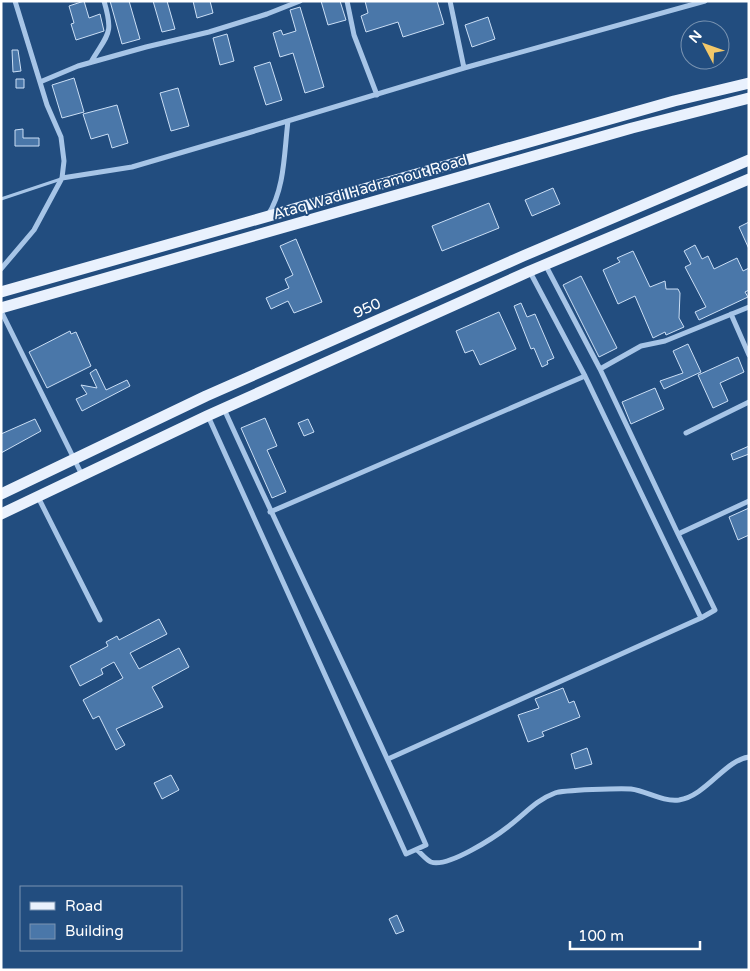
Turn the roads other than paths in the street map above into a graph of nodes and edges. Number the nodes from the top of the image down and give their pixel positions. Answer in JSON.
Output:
{"nodes":[{"id":1,"x":16,"y":1,"type":"edge"},
{"id":2,"x":104,"y":1,"type":"edge"},
{"id":3,"x":300,"y":1,"type":"edge"},
{"id":4,"x":347,"y":1,"type":"edge"},
{"id":5,"x":450,"y":1,"type":"edge"},
{"id":6,"x":705,"y":1,"type":"edge"},
{"id":7,"x":91,"y":62,"type":"junction"},
{"id":8,"x":464,"y":68,"type":"junction"},
{"id":9,"x":40,"y":82,"type":"junction"},
{"id":10,"x":749,"y":83,"type":"edge"},
{"id":11,"x":377,"y":94,"type":"junction"},
{"id":12,"x":749,"y":98,"type":"edge"},
{"id":13,"x":288,"y":121,"type":"junction"},
{"id":14,"x":749,"y":160,"type":"edge"},
{"id":15,"x":62,"y":178,"type":"junction"},
{"id":16,"x":749,"y":179,"type":"edge"},
{"id":17,"x":672,"y":192,"type":"junction"},
{"id":18,"x":1,"y":199,"type":"edge"},
{"id":19,"x":678,"y":209,"type":"junction"},
{"id":20,"x":267,"y":217,"type":"junction"},
{"id":21,"x":546,"y":266,"type":"junction"},
{"id":22,"x":1,"y":269,"type":"edge"},
{"id":23,"x":530,"y":271,"type":"junction"},
{"id":24,"x":1,"y":292,"type":"edge"},
{"id":25,"x":749,"y":307,"type":"edge"},
{"id":26,"x":1,"y":309,"type":"edge"},
{"id":27,"x":731,"y":314,"type":"junction"},
{"id":28,"x":749,"y":355,"type":"edge"},
{"id":29,"x":600,"y":369,"type":"junction"},
{"id":30,"x":585,"y":376,"type":"junction"},
{"id":31,"x":749,"y":402,"type":"edge"},
{"id":32,"x":224,"y":409,"type":"junction"},
{"id":33,"x":207,"y":416,"type":"junction"},
{"id":34,"x":686,"y":433,"type":"dead end"},
{"id":35,"x":75,"y":459,"type":"junction"},
{"id":36,"x":82,"y":475,"type":"junction"},
{"id":37,"x":1,"y":494,"type":"edge"},
{"id":38,"x":38,"y":496,"type":"junction"},
{"id":39,"x":749,"y":501,"type":"edge"},
{"id":40,"x":270,"y":512,"type":"junction"},
{"id":41,"x":1,"y":514,"type":"edge"},
{"id":42,"x":678,"y":534,"type":"junction"},
{"id":43,"x":701,"y":618,"type":"junction"},
{"id":44,"x":100,"y":620,"type":"dead end"},
{"id":45,"x":749,"y":757,"type":"edge"},
{"id":46,"x":388,"y":759,"type":"junction"},
{"id":47,"x":417,"y":850,"type":"junction"}],
"edges":[{"from":1,"to":9,"type":"street"},
{"from":2,"to":7,"type":"street"},
{"from":3,"to":7,"type":"street"},
{"from":4,"to":11,"type":"street"},
{"from":5,"to":8,"type":"street"},
{"from":6,"to":8,"type":"street"},
{"from":7,"to":9,"type":"street"},
{"from":8,"to":11,"type":"street"},
{"from":9,"to":15,"type":"street"},
{"from":10,"to":20,"type":"main road","name":"Ataq Wadi Hadramout Road"},
{"from":11,"to":13,"type":"street"},
{"from":12,"to":26,"type":"main road","name":"Ataq Wadi Hadramout Road"},
{"from":13,"to":15,"type":"street"},
{"from":13,"to":20,"type":"street"},
{"from":14,"to":17,"type":"main road","name":"950","number":"950"},
{"from":15,"to":18,"type":"lane"},
{"from":15,"to":22,"type":"street"},
{"from":16,"to":19,"type":"main road"},
{"from":17,"to":19,"type":"main road"},
{"from":17,"to":35,"type":"main road","name":"950","number":"950"},
{"from":19,"to":21,"type":"main road"},
{"from":20,"to":24,"type":"main road","name":"Ataq Wadi Hadramout Road"},
{"from":21,"to":23,"type":"main road"},
{"from":21,"to":29,"type":"street"},
{"from":23,"to":30,"type":"street"},
{"from":23,"to":32,"type":"main road"},
{"from":25,"to":27,"type":"street"},
{"from":26,"to":35,"type":"street"},
{"from":27,"to":28,"type":"street"},
{"from":27,"to":29,"type":"street"},
{"from":29,"to":42,"type":"street"},
{"from":30,"to":40,"type":"street"},
{"from":30,"to":43,"type":"street"},
{"from":31,"to":34,"type":"street"},
{"from":32,"to":33,"type":"main road"},
{"from":32,"to":40,"type":"street"},
{"from":33,"to":36,"type":"main road"},
{"from":33,"to":47,"type":"street"},
{"from":35,"to":36,"type":"street"},
{"from":35,"to":37,"type":"main road","name":"950","number":"950"},
{"from":36,"to":38,"type":"main road"},
{"from":38,"to":41,"type":"main road"},
{"from":38,"to":44,"type":"street"},
{"from":39,"to":42,"type":"street"},
{"from":40,"to":46,"type":"street"},
{"from":42,"to":43,"type":"street"},
{"from":43,"to":46,"type":"street"},
{"from":45,"to":47,"type":"street"},
{"from":46,"to":47,"type":"street"}]}
